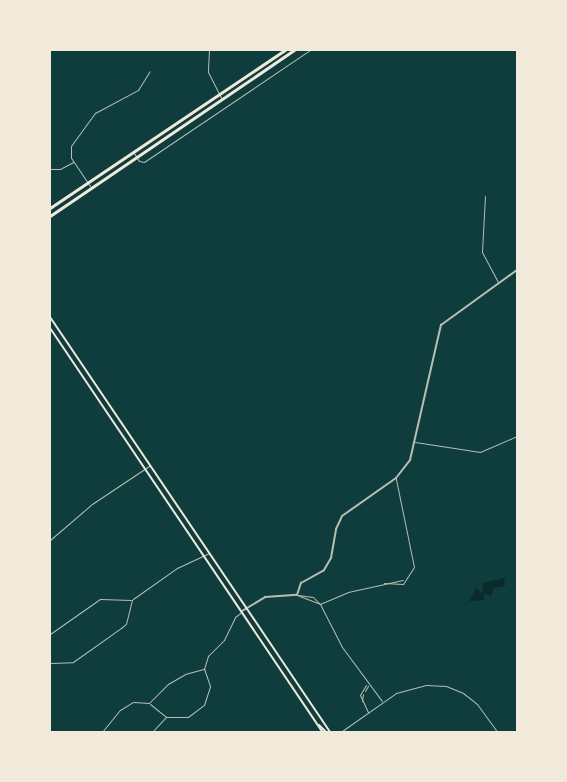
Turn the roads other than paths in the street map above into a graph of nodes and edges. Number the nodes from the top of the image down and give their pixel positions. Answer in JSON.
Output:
{"nodes":[{"id":1,"x":209,"y":50,"type":"edge"},
{"id":2,"x":285,"y":50,"type":"edge"},
{"id":3,"x":294,"y":50,"type":"edge"},
{"id":4,"x":310,"y":50,"type":"edge"},
{"id":5,"x":150,"y":71,"type":"dead end"},
{"id":6,"x":218,"y":95,"type":"junction"},
{"id":7,"x":222,"y":100,"type":"junction"},
{"id":8,"x":133,"y":152,"type":"junction"},
{"id":9,"x":137,"y":157,"type":"junction"},
{"id":10,"x":73,"y":161,"type":"junction"},
{"id":11,"x":50,"y":169,"type":"edge"},
{"id":12,"x":88,"y":183,"type":"junction"},
{"id":13,"x":91,"y":188,"type":"junction"},
{"id":14,"x":485,"y":196,"type":"dead end"},
{"id":15,"x":50,"y":208,"type":"edge"},
{"id":16,"x":50,"y":216,"type":"edge"},
{"id":17,"x":517,"y":270,"type":"edge"},
{"id":18,"x":498,"y":282,"type":"junction"},
{"id":19,"x":50,"y":317,"type":"edge"},
{"id":20,"x":50,"y":328,"type":"edge"},
{"id":21,"x":517,"y":432,"type":"edge"},
{"id":22,"x":517,"y":436,"type":"edge"},
{"id":23,"x":415,"y":442,"type":"junction"},
{"id":24,"x":150,"y":465,"type":"junction"},
{"id":25,"x":145,"y":468,"type":"junction"},
{"id":26,"x":396,"y":478,"type":"junction"},
{"id":27,"x":50,"y":540,"type":"edge"},
{"id":28,"x":209,"y":553,"type":"junction"},
{"id":29,"x":204,"y":556,"type":"junction"},
{"id":30,"x":404,"y":580,"type":"junction"},
{"id":31,"x":384,"y":583,"type":"junction"},
{"id":32,"x":297,"y":595,"type":"junction"},
{"id":33,"x":132,"y":600,"type":"junction"},
{"id":34,"x":320,"y":604,"type":"junction"},
{"id":35,"x":246,"y":608,"type":"junction"},
{"id":36,"x":242,"y":612,"type":"junction"},
{"id":37,"x":50,"y":634,"type":"edge"},
{"id":38,"x":50,"y":663,"type":"edge"},
{"id":39,"x":286,"y":666,"type":"junction"},
{"id":40,"x":281,"y":669,"type":"junction"},
{"id":41,"x":204,"y":670,"type":"junction"},
{"id":42,"x":368,"y":684,"type":"junction"},
{"id":43,"x":362,"y":702,"type":"junction"},
{"id":44,"x":383,"y":702,"type":"junction"},
{"id":45,"x":149,"y":703,"type":"junction"},
{"id":46,"x":369,"y":712,"type":"junction"},
{"id":47,"x":166,"y":717,"type":"junction"},
{"id":48,"x":342,"y":731,"type":"edge"},
{"id":49,"x":102,"y":732,"type":"edge"},
{"id":50,"x":152,"y":732,"type":"edge"},
{"id":51,"x":326,"y":732,"type":"edge"},
{"id":52,"x":497,"y":732,"type":"edge"}],
"edges":[{"from":1,"to":6,"type":"street"},
{"from":2,"to":6,"type":"main road"},
{"from":3,"to":7,"type":"main road"},
{"from":4,"to":9,"type":"street"},
{"from":5,"to":10,"type":"street"},
{"from":6,"to":7,"type":"street"},
{"from":6,"to":8,"type":"main road"},
{"from":7,"to":9,"type":"main road"},
{"from":8,"to":9,"type":"street"},
{"from":8,"to":12,"type":"main road"},
{"from":9,"to":13,"type":"main road"},
{"from":10,"to":11,"type":"street"},
{"from":10,"to":12,"type":"street"},
{"from":12,"to":13,"type":"street"},
{"from":12,"to":15,"type":"main road"},
{"from":13,"to":16,"type":"main road"},
{"from":14,"to":18,"type":"street"},
{"from":17,"to":18,"type":"street"},
{"from":18,"to":23,"type":"street"},
{"from":19,"to":24,"type":"main road"},
{"from":20,"to":25,"type":"main road"},
{"from":21,"to":22,"type":"street"},
{"from":22,"to":23,"type":"street"},
{"from":23,"to":26,"type":"street"},
{"from":24,"to":25,"type":"street"},
{"from":24,"to":28,"type":"main road"},
{"from":25,"to":27,"type":"street"},
{"from":25,"to":29,"type":"main road"},
{"from":26,"to":30,"type":"street"},
{"from":26,"to":32,"type":"street"},
{"from":28,"to":29,"type":"street"},
{"from":28,"to":35,"type":"main road"},
{"from":29,"to":33,"type":"street"},
{"from":29,"to":36,"type":"main road"},
{"from":30,"to":31,"type":"street"},
{"from":30,"to":31,"type":"street"},
{"from":31,"to":34,"type":"street"},
{"from":32,"to":34,"type":"street"},
{"from":32,"to":34,"type":"street"},
{"from":32,"to":35,"type":"street"},
{"from":33,"to":37,"type":"street"},
{"from":33,"to":38,"type":"street"},
{"from":34,"to":42,"type":"street"},
{"from":35,"to":36,"type":"street"},
{"from":35,"to":39,"type":"main road"},
{"from":36,"to":40,"type":"main road"},
{"from":36,"to":41,"type":"street"},
{"from":39,"to":40,"type":"main road"},
{"from":39,"to":51,"type":"main road"},
{"from":40,"to":51,"type":"main road"},
{"from":41,"to":45,"type":"street"},
{"from":41,"to":47,"type":"street"},
{"from":42,"to":43,"type":"street"},
{"from":42,"to":43,"type":"street"},
{"from":42,"to":44,"type":"street"},
{"from":43,"to":46,"type":"street"},
{"from":44,"to":46,"type":"street"},
{"from":44,"to":52,"type":"street"},
{"from":45,"to":47,"type":"street"},
{"from":45,"to":49,"type":"street"},
{"from":46,"to":48,"type":"street"},
{"from":47,"to":50,"type":"street"}]}
